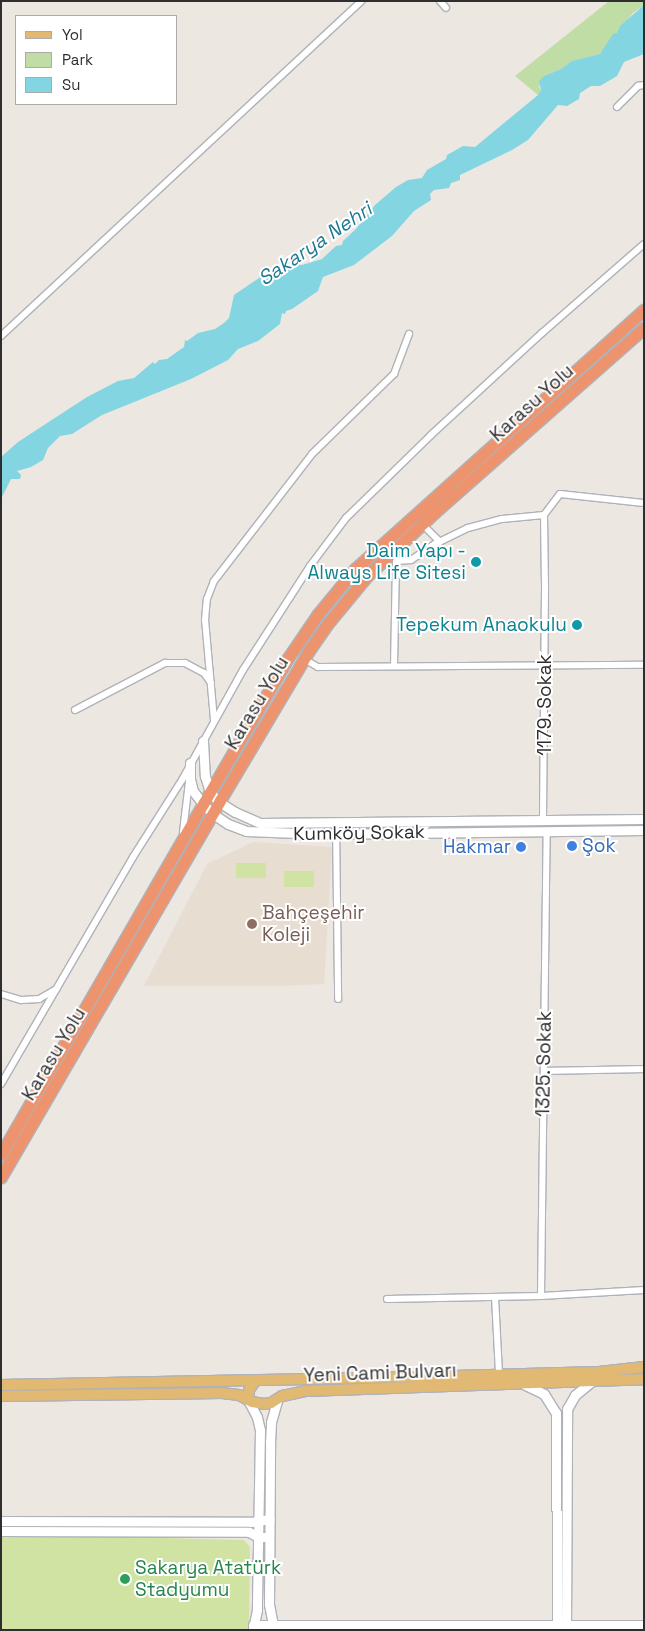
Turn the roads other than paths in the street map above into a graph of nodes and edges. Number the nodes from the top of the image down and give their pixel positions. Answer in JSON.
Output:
{"nodes":[{"id":1,"x":362,"y":1,"type":"edge"},
{"id":2,"x":440,"y":1,"type":"edge"},
{"id":3,"x":446,"y":8,"type":"dead end"},
{"id":4,"x":644,"y":85,"type":"edge"},
{"id":5,"x":616,"y":106,"type":"dead end"},
{"id":6,"x":644,"y":244,"type":"edge"},
{"id":7,"x":644,"y":310,"type":"edge"},
{"id":8,"x":644,"y":328,"type":"edge"},
{"id":9,"x":409,"y":334,"type":"dead end"},
{"id":10,"x":1,"y":336,"type":"edge"},
{"id":11,"x":644,"y":503,"type":"edge"},
{"id":12,"x":544,"y":515,"type":"junction"},
{"id":13,"x":423,"y":525,"type":"junction"},
{"id":14,"x":440,"y":542,"type":"junction"},
{"id":15,"x":391,"y":560,"type":"junction"},
{"id":16,"x":304,"y":659,"type":"junction"},
{"id":17,"x":545,"y":665,"type":"junction"},
{"id":18,"x":644,"y":665,"type":"edge"},
{"id":19,"x":394,"y":666,"type":"junction"},
{"id":20,"x":211,"y":684,"type":"junction"},
{"id":21,"x":75,"y":710,"type":"dead end"},
{"id":22,"x":214,"y":721,"type":"junction"},
{"id":23,"x":204,"y":741,"type":"junction"},
{"id":24,"x":190,"y":763,"type":"junction"},
{"id":25,"x":190,"y":778,"type":"junction"},
{"id":26,"x":210,"y":792,"type":"junction"},
{"id":27,"x":219,"y":802,"type":"junction"},
{"id":28,"x":203,"y":804,"type":"junction"},
{"id":29,"x":213,"y":814,"type":"junction"},
{"id":30,"x":644,"y":819,"type":"edge"},
{"id":31,"x":544,"y":820,"type":"junction"},
{"id":32,"x":336,"y":823,"type":"junction"},
{"id":33,"x":644,"y":830,"type":"edge"},
{"id":34,"x":547,"y":832,"type":"junction"},
{"id":35,"x":335,"y":834,"type":"junction"},
{"id":36,"x":180,"y":845,"type":"junction"},
{"id":37,"x":57,"y":988,"type":"junction"},
{"id":38,"x":1,"y":994,"type":"edge"},
{"id":39,"x":338,"y":999,"type":"dead end"},
{"id":40,"x":644,"y":1069,"type":"edge"},
{"id":41,"x":544,"y":1071,"type":"junction"},
{"id":42,"x":1,"y":1084,"type":"edge"},
{"id":43,"x":1,"y":1154,"type":"edge"},
{"id":44,"x":1,"y":1177,"type":"edge"},
{"id":45,"x":644,"y":1290,"type":"edge"},
{"id":46,"x":541,"y":1296,"type":"junction"},
{"id":47,"x":496,"y":1297,"type":"junction"},
{"id":48,"x":387,"y":1299,"type":"dead end"},
{"id":49,"x":644,"y":1368,"type":"edge"},
{"id":50,"x":499,"y":1374,"type":"junction"},
{"id":51,"x":644,"y":1379,"type":"edge"},
{"id":52,"x":261,"y":1380,"type":"junction"},
{"id":53,"x":590,"y":1382,"type":"junction"},
{"id":54,"x":1,"y":1385,"type":"edge"},
{"id":55,"x":525,"y":1385,"type":"junction"},
{"id":56,"x":1,"y":1396,"type":"edge"},
{"id":57,"x":248,"y":1400,"type":"junction"},
{"id":58,"x":277,"y":1401,"type":"junction"},
{"id":59,"x":270,"y":1519,"type":"junction"},
{"id":60,"x":259,"y":1520,"type":"junction"},
{"id":61,"x":1,"y":1521,"type":"edge"},
{"id":62,"x":1,"y":1531,"type":"edge"},
{"id":63,"x":258,"y":1537,"type":"junction"},
{"id":64,"x":269,"y":1537,"type":"junction"},
{"id":65,"x":644,"y":1625,"type":"edge"},
{"id":66,"x":253,"y":1627,"type":"edge"},
{"id":67,"x":274,"y":1628,"type":"edge"},
{"id":68,"x":561,"y":1628,"type":"edge"}],
"edges":[{"from":1,"to":10,"type":"street"},
{"from":2,"to":3,"type":"street"},
{"from":4,"to":5,"type":"street"},
{"from":6,"to":22,"type":"street"},
{"from":7,"to":26,"type":"highway"},
{"from":8,"to":13,"type":"highway","name":"Karasu Yolu"},
{"from":9,"to":20,"type":"street"},
{"from":11,"to":12,"type":"street"},
{"from":12,"to":14,"type":"street"},
{"from":12,"to":17,"type":"street","name":"1179. Sokak"},
{"from":13,"to":14,"type":"street"},
{"from":13,"to":15,"type":"highway","name":"Karasu Yolu"},
{"from":14,"to":15,"type":"street"},
{"from":15,"to":16,"type":"highway","name":"Karasu Yolu"},
{"from":15,"to":19,"type":"street"},
{"from":16,"to":19,"type":"street"},
{"from":16,"to":27,"type":"highway","name":"Karasu Yolu"},
{"from":17,"to":18,"type":"street"},
{"from":17,"to":19,"type":"street"},
{"from":17,"to":31,"type":"street","name":"1179. Sokak"},
{"from":20,"to":21,"type":"street"},
{"from":20,"to":22,"type":"street"},
{"from":22,"to":23,"type":"street"},
{"from":23,"to":24,"type":"street"},
{"from":23,"to":26,"type":"street"},
{"from":24,"to":25,"type":"street"},
{"from":24,"to":37,"type":"street"},
{"from":25,"to":28,"type":"street","name":"Kumköy Sokak"},
{"from":25,"to":36,"type":"street"},
{"from":26,"to":27,"type":"street","name":"Kumköy Sokak"},
{"from":26,"to":28,"type":"highway"},
{"from":27,"to":29,"type":"highway","name":"Karasu Yolu"},
{"from":27,"to":32,"type":"street","name":"Kumköy Sokak"},
{"from":28,"to":29,"type":"street","name":"Kumköy Sokak"},
{"from":28,"to":36,"type":"highway"},
{"from":29,"to":35,"type":"street","name":"Kumköy Sokak"},
{"from":29,"to":44,"type":"highway","name":"Karasu Yolu"},
{"from":30,"to":31,"type":"street","name":"Kumköy Sokak"},
{"from":31,"to":32,"type":"street","name":"Kumköy Sokak"},
{"from":32,"to":35,"type":"street"},
{"from":33,"to":34,"type":"street","name":"Kumköy Sokak"},
{"from":34,"to":35,"type":"street","name":"Kumköy Sokak"},
{"from":34,"to":41,"type":"street","name":"1325. Sokak"},
{"from":35,"to":39,"type":"street"},
{"from":36,"to":43,"type":"highway"},
{"from":37,"to":38,"type":"street"},
{"from":37,"to":42,"type":"street"},
{"from":40,"to":41,"type":"street"},
{"from":41,"to":46,"type":"street","name":"1325. Sokak"},
{"from":45,"to":46,"type":"street"},
{"from":46,"to":47,"type":"street"},
{"from":47,"to":48,"type":"street"},
{"from":47,"to":50,"type":"street"},
{"from":49,"to":50,"type":"main road","name":"Yeni Cami Bulvarı"},
{"from":50,"to":52,"type":"main road","name":"Yeni Cami Bulvarı"},
{"from":51,"to":53,"type":"main road","name":"Yeni Cami Bulvarı"},
{"from":52,"to":54,"type":"main road","name":"Yeni Cami Bulvarı"},
{"from":52,"to":57,"type":"main road"},
{"from":52,"to":58,"type":"main road"},
{"from":53,"to":55,"type":"main road","name":"Yeni Cami Bulvarı"},
{"from":53,"to":68,"type":"street"},
{"from":55,"to":58,"type":"main road","name":"Yeni Cami Bulvarı"},
{"from":55,"to":68,"type":"street"},
{"from":56,"to":57,"type":"main road","name":"Yeni Cami Bulvarı"},
{"from":57,"to":58,"type":"main road","name":"Yeni Cami Bulvarı"},
{"from":57,"to":60,"type":"street"},
{"from":58,"to":59,"type":"street"},
{"from":59,"to":60,"type":"street"},
{"from":59,"to":64,"type":"street"},
{"from":60,"to":61,"type":"street"},
{"from":60,"to":63,"type":"street"},
{"from":62,"to":63,"type":"street"},
{"from":63,"to":64,"type":"street"},
{"from":63,"to":66,"type":"street"},
{"from":64,"to":67,"type":"street"},
{"from":65,"to":68,"type":"street"},
{"from":66,"to":67,"type":"street"},
{"from":67,"to":68,"type":"street"}]}
